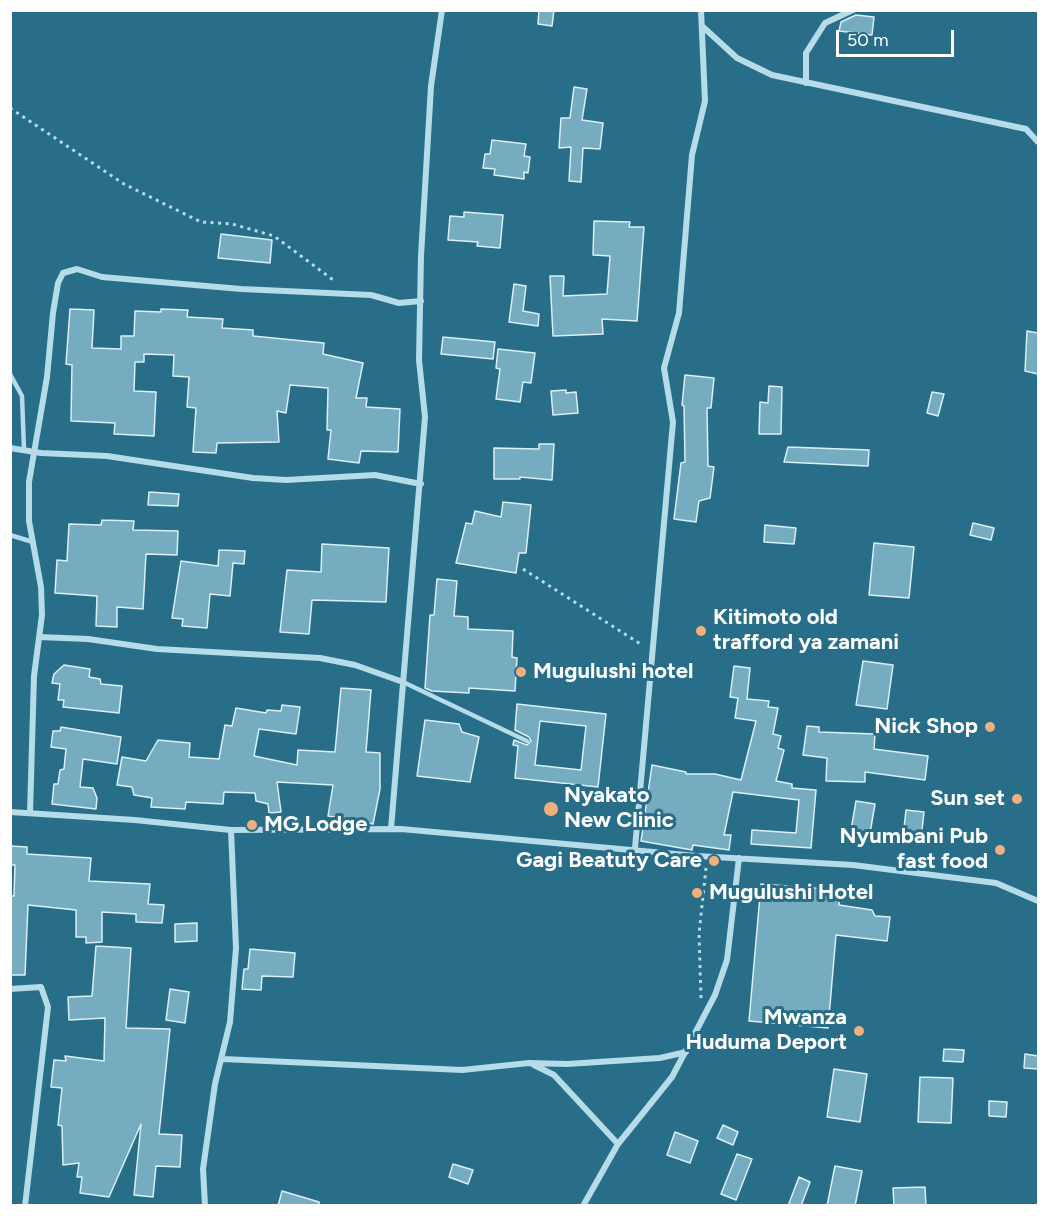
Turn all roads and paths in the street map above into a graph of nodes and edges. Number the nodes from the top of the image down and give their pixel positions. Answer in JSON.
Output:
{"nodes":[{"id":1,"x":442,"y":10,"type":"edge"},
{"id":2,"x":701,"y":10,"type":"edge"},
{"id":3,"x":854,"y":10,"type":"edge"},
{"id":4,"x":702,"y":26,"type":"junction"},
{"id":5,"x":806,"y":83,"type":"junction"},
{"id":6,"x":10,"y":108,"type":"edge"},
{"id":7,"x":1038,"y":141,"type":"edge"},
{"id":8,"x":337,"y":283,"type":"dead end"},
{"id":9,"x":421,"y":301,"type":"junction"},
{"id":10,"x":10,"y":374,"type":"edge"},
{"id":11,"x":10,"y":448,"type":"edge"},
{"id":12,"x":24,"y":449,"type":"junction"},
{"id":13,"x":34,"y":452,"type":"junction"},
{"id":14,"x":421,"y":484,"type":"junction"},
{"id":15,"x":10,"y":535,"type":"edge"},
{"id":16,"x":33,"y":542,"type":"junction"},
{"id":17,"x":523,"y":569,"type":"dead end"},
{"id":18,"x":39,"y":637,"type":"junction"},
{"id":19,"x":653,"y":654,"type":"junction"},
{"id":20,"x":404,"y":682,"type":"junction"},
{"id":21,"x":527,"y":741,"type":"dead end"},
{"id":22,"x":10,"y":812,"type":"edge"},
{"id":23,"x":30,"y":813,"type":"junction"},
{"id":24,"x":391,"y":829,"type":"junction"},
{"id":25,"x":231,"y":830,"type":"junction"},
{"id":26,"x":636,"y":848,"type":"junction"},
{"id":27,"x":707,"y":856,"type":"junction"},
{"id":28,"x":739,"y":858,"type":"junction"},
{"id":29,"x":1038,"y":900,"type":"edge"},
{"id":30,"x":10,"y":989,"type":"edge"},
{"id":31,"x":703,"y":1018,"type":"junction"},
{"id":32,"x":686,"y":1052,"type":"junction"},
{"id":33,"x":223,"y":1059,"type":"junction"},
{"id":34,"x":529,"y":1063,"type":"junction"},
{"id":35,"x":618,"y":1144,"type":"junction"},
{"id":36,"x":25,"y":1206,"type":"edge"},
{"id":37,"x":205,"y":1206,"type":"edge"},
{"id":38,"x":583,"y":1206,"type":"edge"}],
"edges":[{"from":1,"to":9,"type":"street"},
{"from":2,"to":4,"type":"street"},
{"from":3,"to":5,"type":"street"},
{"from":4,"to":5,"type":"street"},
{"from":4,"to":19,"type":"street"},
{"from":5,"to":7,"type":"street"},
{"from":6,"to":8,"type":"path"},
{"from":9,"to":13,"type":"street"},
{"from":9,"to":14,"type":"street"},
{"from":10,"to":12,"type":"lane"},
{"from":11,"to":12,"type":"street"},
{"from":12,"to":13,"type":"street"},
{"from":13,"to":14,"type":"street"},
{"from":13,"to":16,"type":"street"},
{"from":14,"to":20,"type":"street"},
{"from":15,"to":16,"type":"lane"},
{"from":16,"to":18,"type":"street"},
{"from":17,"to":19,"type":"path"},
{"from":18,"to":20,"type":"street"},
{"from":18,"to":23,"type":"street"},
{"from":19,"to":26,"type":"street"},
{"from":20,"to":21,"type":"lane"},
{"from":20,"to":24,"type":"street"},
{"from":22,"to":23,"type":"street"},
{"from":23,"to":25,"type":"street"},
{"from":24,"to":25,"type":"street"},
{"from":24,"to":26,"type":"street"},
{"from":25,"to":33,"type":"street"},
{"from":26,"to":27,"type":"street"},
{"from":27,"to":28,"type":"street"},
{"from":27,"to":31,"type":"path"},
{"from":28,"to":29,"type":"street"},
{"from":28,"to":31,"type":"street"},
{"from":30,"to":36,"type":"street"},
{"from":31,"to":32,"type":"street"},
{"from":32,"to":34,"type":"street"},
{"from":32,"to":35,"type":"street"},
{"from":33,"to":34,"type":"street"},
{"from":33,"to":37,"type":"street"},
{"from":34,"to":35,"type":"street"},
{"from":35,"to":38,"type":"street"}]}
